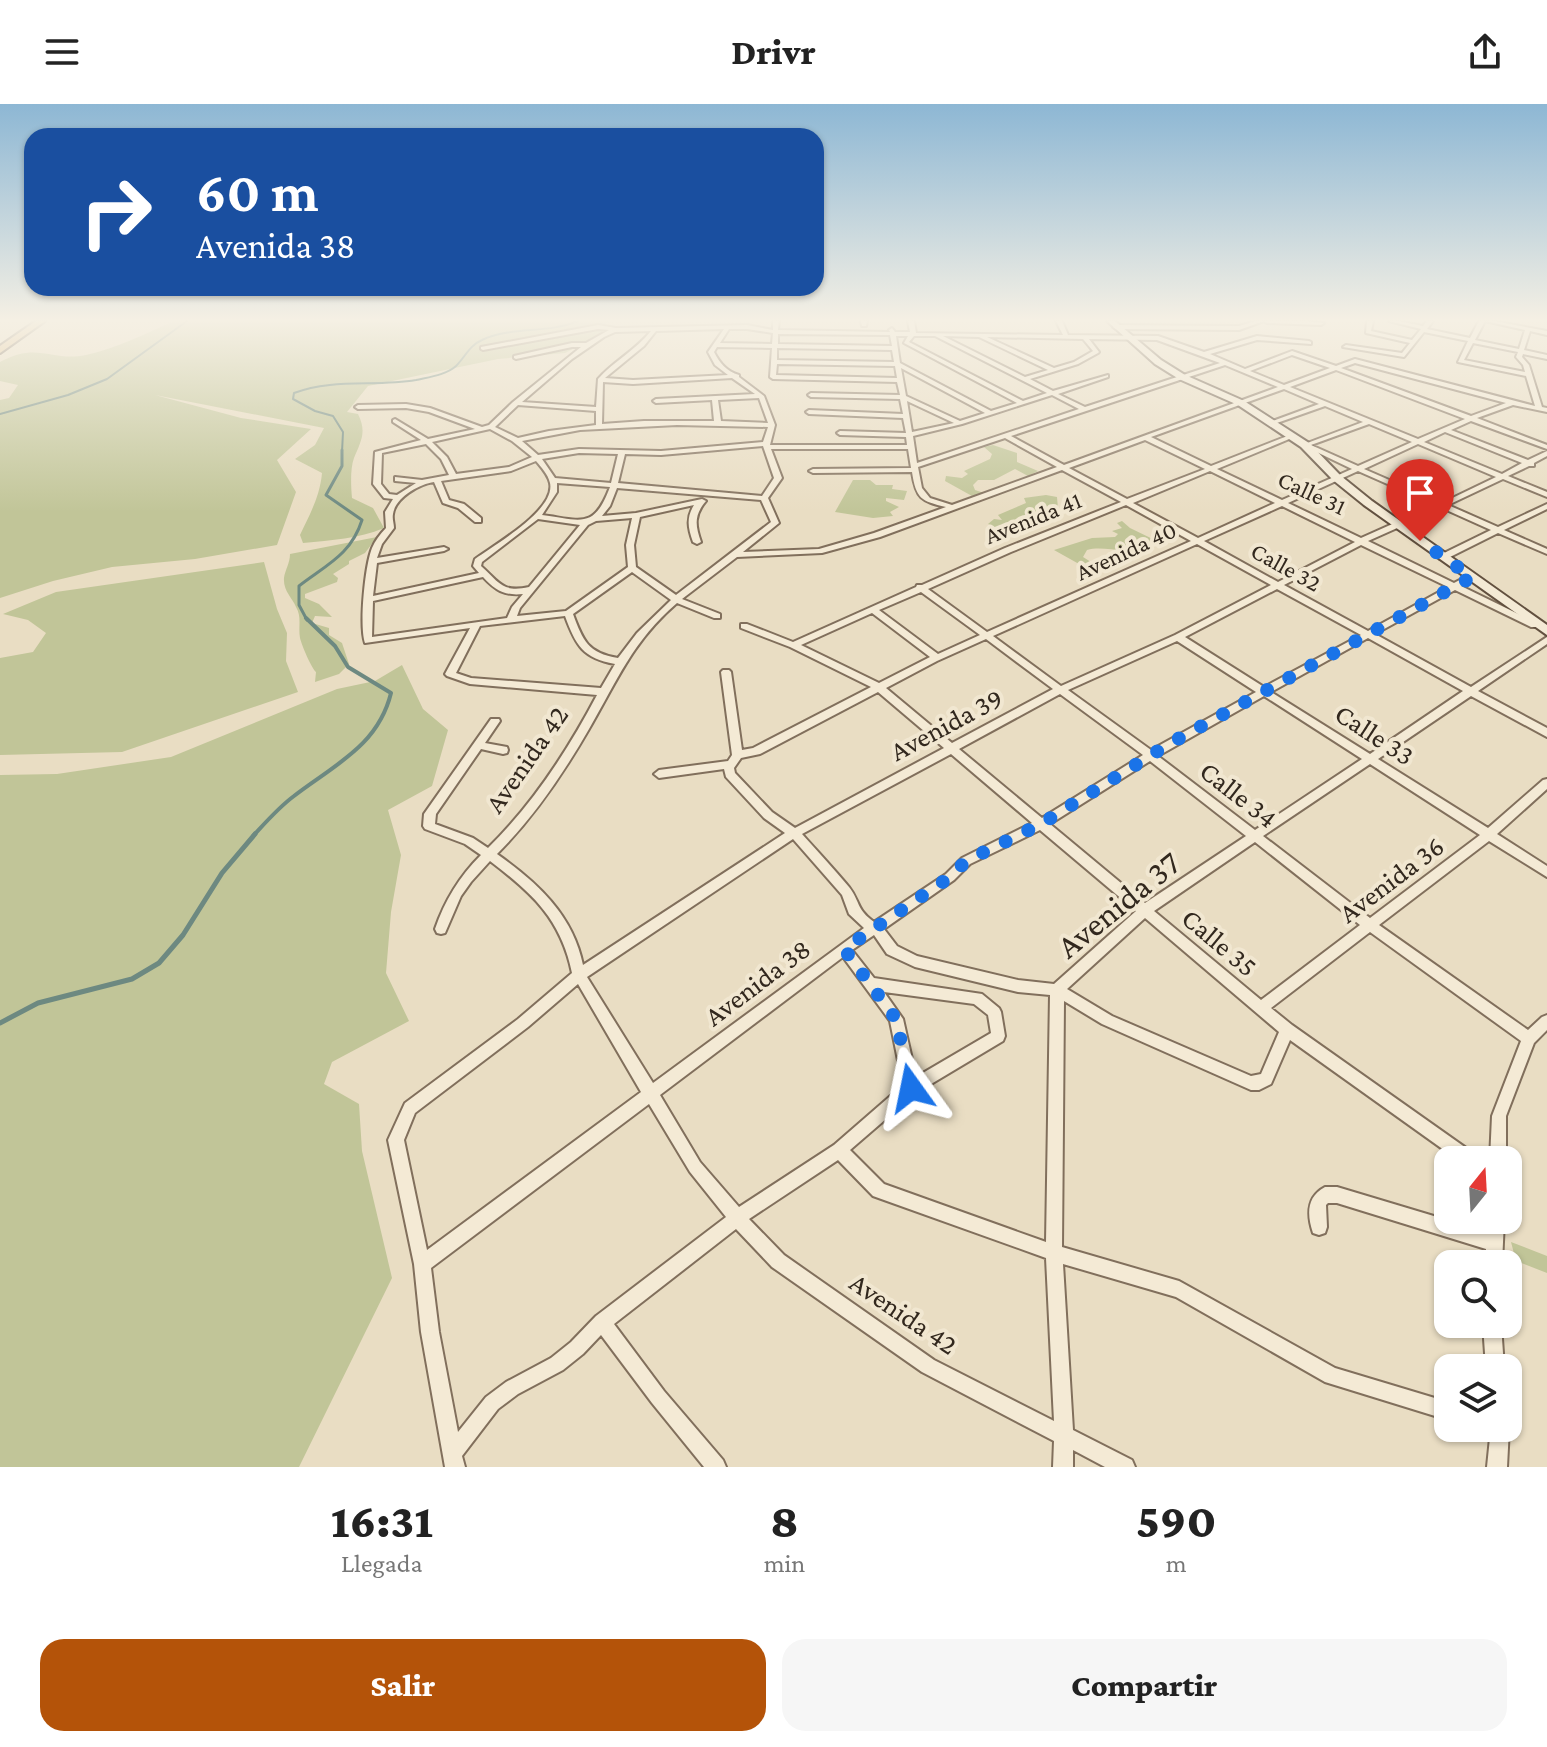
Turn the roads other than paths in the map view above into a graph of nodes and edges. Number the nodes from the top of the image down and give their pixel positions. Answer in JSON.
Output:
{"nodes":[{"id":1,"x":538,"y":385,"type":"edge"},
{"id":2,"x":600,"y":385,"type":"edge"},
{"id":3,"x":747,"y":385,"type":"edge"},
{"id":4,"x":901,"y":385,"type":"edge"},
{"id":5,"x":937,"y":385,"type":"edge"},
{"id":6,"x":988,"y":385,"type":"edge"},
{"id":7,"x":1036,"y":385,"type":"edge"},
{"id":8,"x":1076,"y":385,"type":"edge"},
{"id":9,"x":1160,"y":385,"type":"edge"},
{"id":10,"x":1199,"y":385,"type":"edge"},
{"id":11,"x":1280,"y":385,"type":"edge"},
{"id":12,"x":1288,"y":385,"type":"edge"},
{"id":13,"x":1384,"y":385,"type":"edge"},
{"id":14,"x":1447,"y":385,"type":"joint"},
{"id":15,"x":1532,"y":385,"type":"edge"},
{"id":16,"x":1284,"y":386,"type":"junction"},
{"id":17,"x":1051,"y":392,"type":"junction"},
{"id":18,"x":1433,"y":394,"type":"dead end"},
{"id":19,"x":811,"y":395,"type":"dead end"},
{"id":20,"x":761,"y":396,"type":"junction"},
{"id":21,"x":904,"y":397,"type":"junction"},
{"id":22,"x":715,"y":399,"type":"junction"},
{"id":23,"x":656,"y":401,"type":"dead end"},
{"id":24,"x":1021,"y":402,"type":"junction"},
{"id":25,"x":515,"y":403,"type":"junction"},
{"id":26,"x":1241,"y":403,"type":"junction"},
{"id":27,"x":1513,"y":403,"type":"junction"},
{"id":28,"x":1325,"y":404,"type":"junction"},
{"id":29,"x":1525,"y":405,"type":"junction"},
{"id":30,"x":358,"y":407,"type":"dead end"},
{"id":31,"x":600,"y":409,"type":"junction"},
{"id":32,"x":1543,"y":409,"type":"edge"},
{"id":33,"x":1086,"y":410,"type":"junction"},
{"id":34,"x":809,"y":412,"type":"dead end"},
{"id":35,"x":990,"y":413,"type":"junction"},
{"id":36,"x":906,"y":416,"type":"junction"},
{"id":37,"x":1472,"y":418,"type":"junction"},
{"id":38,"x":1547,"y":420,"type":"edge"},
{"id":39,"x":395,"y":421,"type":"dead end"},
{"id":40,"x":1368,"y":422,"type":"junction"},
{"id":41,"x":718,"y":423,"type":"junction"},
{"id":42,"x":960,"y":423,"type":"junction"},
{"id":43,"x":1272,"y":423,"type":"junction"},
{"id":44,"x":772,"y":425,"type":"junction"},
{"id":45,"x":487,"y":428,"type":"junction"},
{"id":46,"x":599,"y":428,"type":"junction"},
{"id":47,"x":1445,"y":430,"type":"junction"},
{"id":48,"x":840,"y":433,"type":"dead end"},
{"id":49,"x":909,"y":435,"type":"junction"},
{"id":50,"x":1006,"y":436,"type":"junction"},
{"id":51,"x":1292,"y":436,"type":"junction"},
{"id":52,"x":1145,"y":437,"type":"junction"},
{"id":53,"x":519,"y":440,"type":"junction"},
{"id":54,"x":427,"y":441,"type":"junction"},
{"id":55,"x":1417,"y":442,"type":"junction"},
{"id":56,"x":1305,"y":445,"type":"junction"},
{"id":57,"x":767,"y":446,"type":"junction"},
{"id":58,"x":911,"y":447,"type":"junction"},
{"id":59,"x":1547,"y":447,"type":"edge"},
{"id":60,"x":1547,"y":453,"type":"edge"},
{"id":61,"x":622,"y":454,"type":"junction"},
{"id":62,"x":538,"y":457,"type":"junction"},
{"id":63,"x":1531,"y":464,"type":"junction"},
{"id":64,"x":915,"y":468,"type":"junction"},
{"id":65,"x":1064,"y":468,"type":"junction"},
{"id":66,"x":1209,"y":468,"type":"junction"},
{"id":67,"x":1359,"y":468,"type":"junction"},
{"id":68,"x":813,"y":471,"type":"dead end"},
{"id":69,"x":1504,"y":477,"type":"junction"},
{"id":70,"x":454,"y":478,"type":"junction"},
{"id":71,"x":1337,"y":478,"type":"junction"},
{"id":72,"x":398,"y":479,"type":"dead end"},
{"id":73,"x":553,"y":480,"type":"junction"},
{"id":74,"x":437,"y":481,"type":"junction"},
{"id":75,"x":422,"y":482,"type":"junction"},
{"id":76,"x":615,"y":484,"type":"junction"},
{"id":77,"x":710,"y":493,"type":"junction"},
{"id":78,"x":1547,"y":495,"type":"edge"},
{"id":79,"x":398,"y":497,"type":"junction"},
{"id":80,"x":764,"y":498,"type":"junction"},
{"id":81,"x":702,"y":501,"type":"junction"},
{"id":82,"x":1125,"y":501,"type":"junction"},
{"id":83,"x":1280,"y":503,"type":"junction"},
{"id":84,"x":1442,"y":505,"type":"junction"},
{"id":85,"x":1547,"y":506,"type":"edge"},
{"id":86,"x":949,"y":507,"type":"junction"},
{"id":87,"x":636,"y":515,"type":"junction"},
{"id":88,"x":536,"y":516,"type":"junction"},
{"id":89,"x":595,"y":519,"type":"junction"},
{"id":90,"x":478,"y":520,"type":"dead end"},
{"id":91,"x":585,"y":523,"type":"junction"},
{"id":92,"x":1397,"y":525,"type":"junction"},
{"id":93,"x":1499,"y":530,"type":"junction"},
{"id":94,"x":1196,"y":540,"type":"junction"},
{"id":95,"x":1362,"y":541,"type":"junction"},
{"id":96,"x":697,"y":542,"type":"dead end"},
{"id":97,"x":444,"y":549,"type":"dead end"},
{"id":98,"x":1547,"y":552,"type":"edge"},
{"id":99,"x":738,"y":555,"type":"junction"},
{"id":100,"x":1443,"y":557,"type":"junction"},
{"id":101,"x":373,"y":561,"type":"junction"},
{"id":102,"x":632,"y":568,"type":"junction"},
{"id":103,"x":484,"y":574,"type":"junction"},
{"id":104,"x":1472,"y":577,"type":"junction"},
{"id":105,"x":1277,"y":585,"type":"junction"},
{"id":106,"x":1454,"y":586,"type":"junction"},
{"id":107,"x":920,"y":587,"type":"junction"},
{"id":108,"x":532,"y":589,"type":"junction"},
{"id":109,"x":371,"y":599,"type":"junction"},
{"id":110,"x":677,"y":600,"type":"junction"},
{"id":111,"x":872,"y":609,"type":"junction"},
{"id":112,"x":568,"y":613,"type":"junction"},
{"id":113,"x":717,"y":616,"type":"dead end"},
{"id":114,"x":511,"y":620,"type":"junction"},
{"id":115,"x":477,"y":624,"type":"junction"},
{"id":116,"x":744,"y":626,"type":"dead end"},
{"id":117,"x":1540,"y":628,"type":"edge"},
{"id":118,"x":1369,"y":635,"type":"junction"},
{"id":119,"x":988,"y":636,"type":"junction"},
{"id":120,"x":1178,"y":637,"type":"junction"},
{"id":121,"x":1547,"y":640,"type":"edge"},
{"id":122,"x":793,"y":645,"type":"junction"},
{"id":123,"x":938,"y":658,"type":"junction"},
{"id":124,"x":621,"y":662,"type":"junction"},
{"id":125,"x":726,"y":672,"type":"dead end"},
{"id":126,"x":878,"y":687,"type":"junction"},
{"id":127,"x":1060,"y":690,"type":"junction"},
{"id":128,"x":1267,"y":691,"type":"junction"},
{"id":129,"x":1472,"y":691,"type":"junction"},
{"id":130,"x":604,"y":692,"type":"junction"},
{"id":131,"x":495,"y":721,"type":"dead end"},
{"id":132,"x":1547,"y":733,"type":"edge"},
{"id":133,"x":479,"y":745,"type":"junction"},
{"id":134,"x":952,"y":749,"type":"junction"},
{"id":135,"x":503,"y":750,"type":"dead end"},
{"id":136,"x":1151,"y":756,"type":"junction"},
{"id":137,"x":734,"y":759,"type":"junction"},
{"id":138,"x":1369,"y":760,"type":"junction"},
{"id":139,"x":659,"y":774,"type":"dead end"},
{"id":140,"x":1547,"y":783,"type":"edge"},
{"id":141,"x":1041,"y":824,"type":"junction"},
{"id":142,"x":794,"y":833,"type":"junction"},
{"id":143,"x":1488,"y":835,"type":"junction"},
{"id":144,"x":1254,"y":836,"type":"junction"},
{"id":145,"x":486,"y":854,"type":"junction"},
{"id":146,"x":1547,"y":872,"type":"edge"},
{"id":147,"x":1145,"y":910,"type":"junction"},
{"id":148,"x":1370,"y":925,"type":"junction"},
{"id":149,"x":876,"y":928,"type":"junction"},
{"id":150,"x":441,"y":929,"type":"dead end"},
{"id":151,"x":844,"y":949,"type":"junction"},
{"id":152,"x":579,"y":975,"type":"junction"},
{"id":153,"x":871,"y":984,"type":"junction"},
{"id":154,"x":1057,"y":990,"type":"junction"},
{"id":155,"x":1260,"y":1008,"type":"junction"},
{"id":156,"x":1547,"y":1021,"type":"edge"},
{"id":157,"x":1287,"y":1030,"type":"junction"},
{"id":158,"x":1529,"y":1039,"type":"junction"},
{"id":159,"x":911,"y":1088,"type":"junction"},
{"id":160,"x":650,"y":1095,"type":"junction"},
{"id":161,"x":1451,"y":1146,"type":"edge"},
{"id":162,"x":1498,"y":1146,"type":"edge"},
{"id":163,"x":839,"y":1150,"type":"junction"},
{"id":164,"x":737,"y":1218,"type":"junction"},
{"id":165,"x":1319,"y":1227,"type":"dead end"},
{"id":166,"x":1495,"y":1234,"type":"edge"},
{"id":167,"x":1495,"y":1243,"type":"junction"},
{"id":168,"x":1495,"y":1250,"type":"edge"},
{"id":169,"x":1054,"y":1253,"type":"junction"},
{"id":170,"x":422,"y":1264,"type":"junction"},
{"id":171,"x":602,"y":1322,"type":"junction"},
{"id":172,"x":1434,"y":1407,"type":"edge"},
{"id":173,"x":1064,"y":1436,"type":"junction"},
{"id":174,"x":1499,"y":1442,"type":"edge"},
{"id":175,"x":454,"y":1460,"type":"edge"},
{"id":176,"x":716,"y":1467,"type":"edge"},
{"id":177,"x":1063,"y":1467,"type":"edge"},
{"id":178,"x":1125,"y":1467,"type":"edge"},
{"id":179,"x":1497,"y":1467,"type":"edge"}],
"edges":[{"from":1,"to":25,"type":"street"},
{"from":2,"to":31,"type":"street"},
{"from":3,"to":20,"type":"street"},
{"from":4,"to":21,"type":"street"},
{"from":5,"to":35,"type":"street"},
{"from":6,"to":24,"type":"street"},
{"from":7,"to":17,"type":"street"},
{"from":8,"to":17,"type":"street"},
{"from":9,"to":33,"type":"street"},
{"from":10,"to":26,"type":"main road"},
{"from":11,"to":16,"type":"street"},
{"from":12,"to":16,"type":"street"},
{"from":13,"to":37,"type":"street"},
{"from":14,"to":18,"type":"street"},
{"from":14,"to":27,"type":"street"},
{"from":15,"to":32,"type":"street"},
{"from":16,"to":26,"type":"street"},
{"from":16,"to":28,"type":"street"},
{"from":17,"to":24,"type":"street"},
{"from":17,"to":33,"type":"street"},
{"from":19,"to":21,"type":"street"},
{"from":20,"to":22,"type":"street"},
{"from":20,"to":44,"type":"street"},
{"from":21,"to":36,"type":"street"},
{"from":21,"to":42,"type":"street"},
{"from":22,"to":23,"type":"street"},
{"from":22,"to":41,"type":"street"},
{"from":24,"to":35,"type":"street"},
{"from":25,"to":31,"type":"street"},
{"from":25,"to":45,"type":"street"},
{"from":26,"to":43,"type":"main road"},
{"from":26,"to":52,"type":"street"},
{"from":27,"to":29,"type":"street","name":"Avenida 40"},
{"from":27,"to":37,"type":"street","name":"Avenida 40"},
{"from":28,"to":40,"type":"street"},
{"from":28,"to":43,"type":"street"},
{"from":29,"to":32,"type":"street","name":"Avenida 40"},
{"from":29,"to":38,"type":"street"},
{"from":30,"to":45,"type":"street"},
{"from":31,"to":46,"type":"street"},
{"from":33,"to":50,"type":"street"},
{"from":34,"to":36,"type":"street"},
{"from":35,"to":42,"type":"street"},
{"from":36,"to":49,"type":"street"},
{"from":37,"to":47,"type":"street","name":"Avenida 40"},
{"from":37,"to":59,"type":"street"},
{"from":39,"to":54,"type":"street"},
{"from":40,"to":55,"type":"street"},
{"from":40,"to":56,"type":"street"},
{"from":41,"to":44,"type":"street"},
{"from":41,"to":46,"type":"street"},
{"from":42,"to":49,"type":"street"},
{"from":43,"to":51,"type":"main road"},
{"from":44,"to":57,"type":"street"},
{"from":45,"to":53,"type":"street"},
{"from":45,"to":54,"type":"street"},
{"from":46,"to":53,"type":"street"},
{"from":47,"to":55,"type":"street","name":"Avenida 40"},
{"from":47,"to":63,"type":"street"},
{"from":48,"to":49,"type":"street"},
{"from":49,"to":58,"type":"street"},
{"from":50,"to":64,"type":"street"},
{"from":50,"to":65,"type":"street","name":"Calle 32"},
{"from":51,"to":56,"type":"main road"},
{"from":51,"to":66,"type":"street","name":"Avenida 41"},
{"from":52,"to":65,"type":"street"},
{"from":52,"to":66,"type":"street","name":"Calle 31"},
{"from":53,"to":62,"type":"street"},
{"from":54,"to":70,"type":"street"},
{"from":54,"to":79,"type":"street"},
{"from":55,"to":67,"type":"street","name":"Avenida 40"},
{"from":55,"to":69,"type":"street"},
{"from":56,"to":67,"type":"street"},
{"from":56,"to":71,"type":"main road"},
{"from":57,"to":58,"type":"street"},
{"from":57,"to":61,"type":"street"},
{"from":57,"to":80,"type":"street"},
{"from":58,"to":64,"type":"street"},
{"from":60,"to":63,"type":"street","name":"Avenida 39"},
{"from":61,"to":62,"type":"street"},
{"from":61,"to":76,"type":"street"},
{"from":62,"to":70,"type":"street"},
{"from":62,"to":73,"type":"street"},
{"from":63,"to":69,"type":"street","name":"Avenida 39"},
{"from":64,"to":68,"type":"street"},
{"from":64,"to":86,"type":"street"},
{"from":65,"to":82,"type":"street","name":"Calle 32"},
{"from":65,"to":86,"type":"street"},
{"from":66,"to":82,"type":"street","name":"Avenida 41"},
{"from":66,"to":83,"type":"street","name":"Calle 31"},
{"from":67,"to":71,"type":"street","name":"Avenida 40"},
{"from":67,"to":84,"type":"street"},
{"from":69,"to":78,"type":"street"},
{"from":69,"to":84,"type":"street","name":"Avenida 39"},
{"from":70,"to":74,"type":"street"},
{"from":71,"to":83,"type":"street","name":"Avenida 40"},
{"from":71,"to":92,"type":"main road"},
{"from":72,"to":75,"type":"street"},
{"from":73,"to":76,"type":"street"},
{"from":73,"to":88,"type":"street"},
{"from":74,"to":75,"type":"street"},
{"from":74,"to":90,"type":"street"},
{"from":75,"to":79,"type":"street"},
{"from":76,"to":77,"type":"street"},
{"from":76,"to":89,"type":"street"},
{"from":77,"to":80,"type":"street"},
{"from":77,"to":81,"type":"street"},
{"from":79,"to":101,"type":"street"},
{"from":80,"to":99,"type":"street"},
{"from":81,"to":87,"type":"street"},
{"from":81,"to":96,"type":"street"},
{"from":82,"to":94,"type":"street","name":"Calle 32"},
{"from":82,"to":107,"type":"street","name":"Avenida 41"},
{"from":83,"to":94,"type":"street","name":"Avenida 40"},
{"from":83,"to":95,"type":"street","name":"Calle 31"},
{"from":84,"to":92,"type":"street","name":"Avenida 39"},
{"from":84,"to":93,"type":"street"},
{"from":85,"to":93,"type":"street"},
{"from":86,"to":99,"type":"street"},
{"from":87,"to":89,"type":"street"},
{"from":87,"to":102,"type":"street"},
{"from":88,"to":91,"type":"street"},
{"from":88,"to":103,"type":"street"},
{"from":89,"to":91,"type":"street"},
{"from":91,"to":108,"type":"street"},
{"from":92,"to":95,"type":"street","name":"Avenida 39"},
{"from":92,"to":100,"type":"main road"},
{"from":93,"to":98,"type":"street"},
{"from":93,"to":100,"type":"street"},
{"from":94,"to":105,"type":"street","name":"Calle 32"},
{"from":94,"to":119,"type":"street","name":"Avenida 40"},
{"from":95,"to":105,"type":"street","name":"Avenida 39"},
{"from":95,"to":106,"type":"street","name":"Calle 31"},
{"from":97,"to":101,"type":"street"},
{"from":99,"to":110,"type":"street","name":"Avenida 42"},
{"from":100,"to":104,"type":"main road"},
{"from":101,"to":109,"type":"street"},
{"from":102,"to":110,"type":"street"},
{"from":102,"to":112,"type":"street"},
{"from":103,"to":108,"type":"street"},
{"from":103,"to":109,"type":"street"},
{"from":104,"to":106,"type":"street","name":"Avenida 38"},
{"from":104,"to":117,"type":"main road"},
{"from":105,"to":118,"type":"street","name":"Calle 32"},
{"from":105,"to":120,"type":"street","name":"Avenida 39"},
{"from":106,"to":117,"type":"street","name":"Calle 31"},
{"from":106,"to":118,"type":"street","name":"Avenida 38"},
{"from":107,"to":111,"type":"street","name":"Avenida 41"},
{"from":107,"to":119,"type":"street","name":"Calle 34"},
{"from":108,"to":114,"type":"street"},
{"from":109,"to":115,"type":"street"},
{"from":110,"to":113,"type":"street"},
{"from":110,"to":124,"type":"street","name":"Avenida 42"},
{"from":111,"to":122,"type":"street","name":"Avenida 41"},
{"from":111,"to":123,"type":"street"},
{"from":112,"to":114,"type":"street"},
{"from":112,"to":124,"type":"street"},
{"from":114,"to":115,"type":"street"},
{"from":115,"to":130,"type":"street"},
{"from":116,"to":122,"type":"street","name":"Calle 35"},
{"from":118,"to":128,"type":"street","name":"Avenida 38"},
{"from":118,"to":129,"type":"street","name":"Calle 32"},
{"from":119,"to":123,"type":"street","name":"Avenida 40"},
{"from":119,"to":127,"type":"street","name":"Calle 34"},
{"from":120,"to":127,"type":"street","name":"Avenida 39"},
{"from":120,"to":128,"type":"street","name":"Calle 33"},
{"from":121,"to":129,"type":"street","name":"Avenida 37"},
{"from":122,"to":126,"type":"street","name":"Calle 35"},
{"from":123,"to":126,"type":"street","name":"Avenida 40"},
{"from":124,"to":130,"type":"street","name":"Avenida 42"},
{"from":125,"to":137,"type":"street"},
{"from":126,"to":134,"type":"street","name":"Calle 35"},
{"from":126,"to":137,"type":"street","name":"Avenida 40"},
{"from":127,"to":134,"type":"street","name":"Avenida 39"},
{"from":127,"to":136,"type":"street","name":"Calle 34"},
{"from":128,"to":136,"type":"street","name":"Avenida 38"},
{"from":128,"to":138,"type":"street","name":"Calle 33"},
{"from":129,"to":132,"type":"street","name":"Calle 32"},
{"from":129,"to":138,"type":"street","name":"Avenida 37"},
{"from":130,"to":145,"type":"street","name":"Avenida 42"},
{"from":131,"to":133,"type":"street"},
{"from":133,"to":135,"type":"street"},
{"from":133,"to":145,"type":"street"},
{"from":134,"to":141,"type":"street","name":"Calle 35"},
{"from":134,"to":142,"type":"street","name":"Avenida 39"},
{"from":136,"to":141,"type":"street","name":"Avenida 38"},
{"from":136,"to":144,"type":"street","name":"Calle 34"},
{"from":137,"to":139,"type":"street","name":"Avenida 40"},
{"from":137,"to":142,"type":"street"},
{"from":138,"to":143,"type":"street","name":"Calle 33"},
{"from":138,"to":144,"type":"street","name":"Avenida 37"},
{"from":140,"to":143,"type":"street","name":"Avenida 36"},
{"from":141,"to":147,"type":"street","name":"Calle 35"},
{"from":141,"to":149,"type":"street","name":"Avenida 38"},
{"from":142,"to":149,"type":"street"},
{"from":142,"to":152,"type":"street","name":"Avenida 39"},
{"from":143,"to":146,"type":"street","name":"Calle 33"},
{"from":143,"to":148,"type":"street","name":"Avenida 36"},
{"from":144,"to":147,"type":"street","name":"Avenida 37"},
{"from":144,"to":148,"type":"street","name":"Calle 34"},
{"from":145,"to":150,"type":"street"},
{"from":145,"to":152,"type":"street","name":"Avenida 42"},
{"from":147,"to":154,"type":"street","name":"Avenida 37"},
{"from":147,"to":155,"type":"street","name":"Calle 35"},
{"from":148,"to":155,"type":"street","name":"Avenida 36"},
{"from":148,"to":158,"type":"street","name":"Calle 34"},
{"from":149,"to":151,"type":"street","name":"Avenida 38"},
{"from":149,"to":154,"type":"street"},
{"from":151,"to":153,"type":"street"},
{"from":151,"to":160,"type":"street","name":"Avenida 38"},
{"from":152,"to":160,"type":"street","name":"Avenida 42"},
{"from":152,"to":170,"type":"street","name":"Avenida 39"},
{"from":153,"to":159,"type":"street"},
{"from":153,"to":159,"type":"street"},
{"from":154,"to":157,"type":"street"},
{"from":154,"to":169,"type":"street","name":"Avenida 37"},
{"from":155,"to":157,"type":"street","name":"Calle 35"},
{"from":156,"to":158,"type":"street"},
{"from":157,"to":161,"type":"street","name":"Calle 35"},
{"from":158,"to":162,"type":"street"},
{"from":159,"to":163,"type":"street"},
{"from":160,"to":164,"type":"street","name":"Avenida 42"},
{"from":160,"to":170,"type":"street","name":"Avenida 38"},
{"from":163,"to":164,"type":"street"},
{"from":163,"to":169,"type":"street"},
{"from":164,"to":171,"type":"street"},
{"from":164,"to":173,"type":"street","name":"Avenida 42"},
{"from":165,"to":167,"type":"street"},
{"from":166,"to":167,"type":"street"},
{"from":167,"to":168,"type":"street"},
{"from":169,"to":172,"type":"street"},
{"from":169,"to":173,"type":"street","name":"Avenida 37"},
{"from":170,"to":175,"type":"street"},
{"from":171,"to":175,"type":"street"},
{"from":171,"to":176,"type":"street"},
{"from":173,"to":177,"type":"street","name":"Avenida 37"},
{"from":173,"to":178,"type":"street","name":"Avenida 42"},
{"from":174,"to":179,"type":"street"}]}
